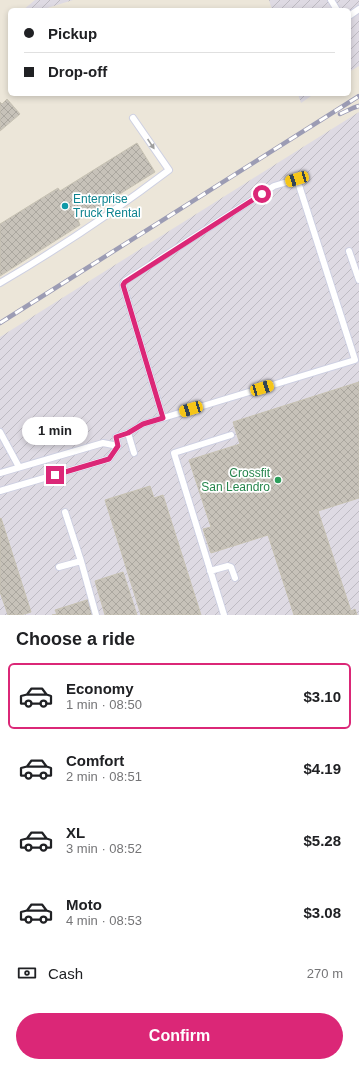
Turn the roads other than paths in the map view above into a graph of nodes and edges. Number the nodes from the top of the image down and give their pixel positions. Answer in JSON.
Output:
{"nodes":[{"id":1,"x":133,"y":118,"type":"dead end"},
{"id":2,"x":349,"y":251,"type":"dead end"},
{"id":3,"x":359,"y":280,"type":"edge"},
{"id":4,"x":0,"y":283,"type":"edge"},
{"id":5,"x":163,"y":418,"type":"junction"},
{"id":6,"x":0,"y":432,"type":"edge"},
{"id":7,"x":128,"y":433,"type":"junction"},
{"id":8,"x":231,"y":435,"type":"dead end"},
{"id":9,"x":118,"y":446,"type":"junction"},
{"id":10,"x":134,"y":453,"type":"dead end"},
{"id":11,"x":19,"y":467,"type":"junction"},
{"id":12,"x":0,"y":473,"type":"edge"},
{"id":13,"x":0,"y":491,"type":"edge"},
{"id":14,"x":65,"y":512,"type":"dead end"},
{"id":15,"x":81,"y":561,"type":"junction"},
{"id":16,"x":59,"y":567,"type":"dead end"},
{"id":17,"x":210,"y":571,"type":"junction"},
{"id":18,"x":235,"y":578,"type":"dead end"},
{"id":19,"x":96,"y":615,"type":"edge"},
{"id":20,"x":224,"y":615,"type":"edge"}],
"edges":[{"from":1,"to":4,"type":"lane","one_way":true},
{"from":2,"to":3,"type":"lane"},
{"from":5,"to":5,"type":"lane"},
{"from":5,"to":7,"type":"lane"},
{"from":6,"to":11,"type":"lane"},
{"from":7,"to":9,"type":"lane"},
{"from":7,"to":10,"type":"lane"},
{"from":8,"to":17,"type":"lane"},
{"from":9,"to":11,"type":"lane"},
{"from":9,"to":13,"type":"lane"},
{"from":11,"to":12,"type":"lane"},
{"from":14,"to":15,"type":"lane"},
{"from":15,"to":16,"type":"lane"},
{"from":15,"to":19,"type":"lane"},
{"from":17,"to":18,"type":"lane"},
{"from":17,"to":20,"type":"lane"}]}
